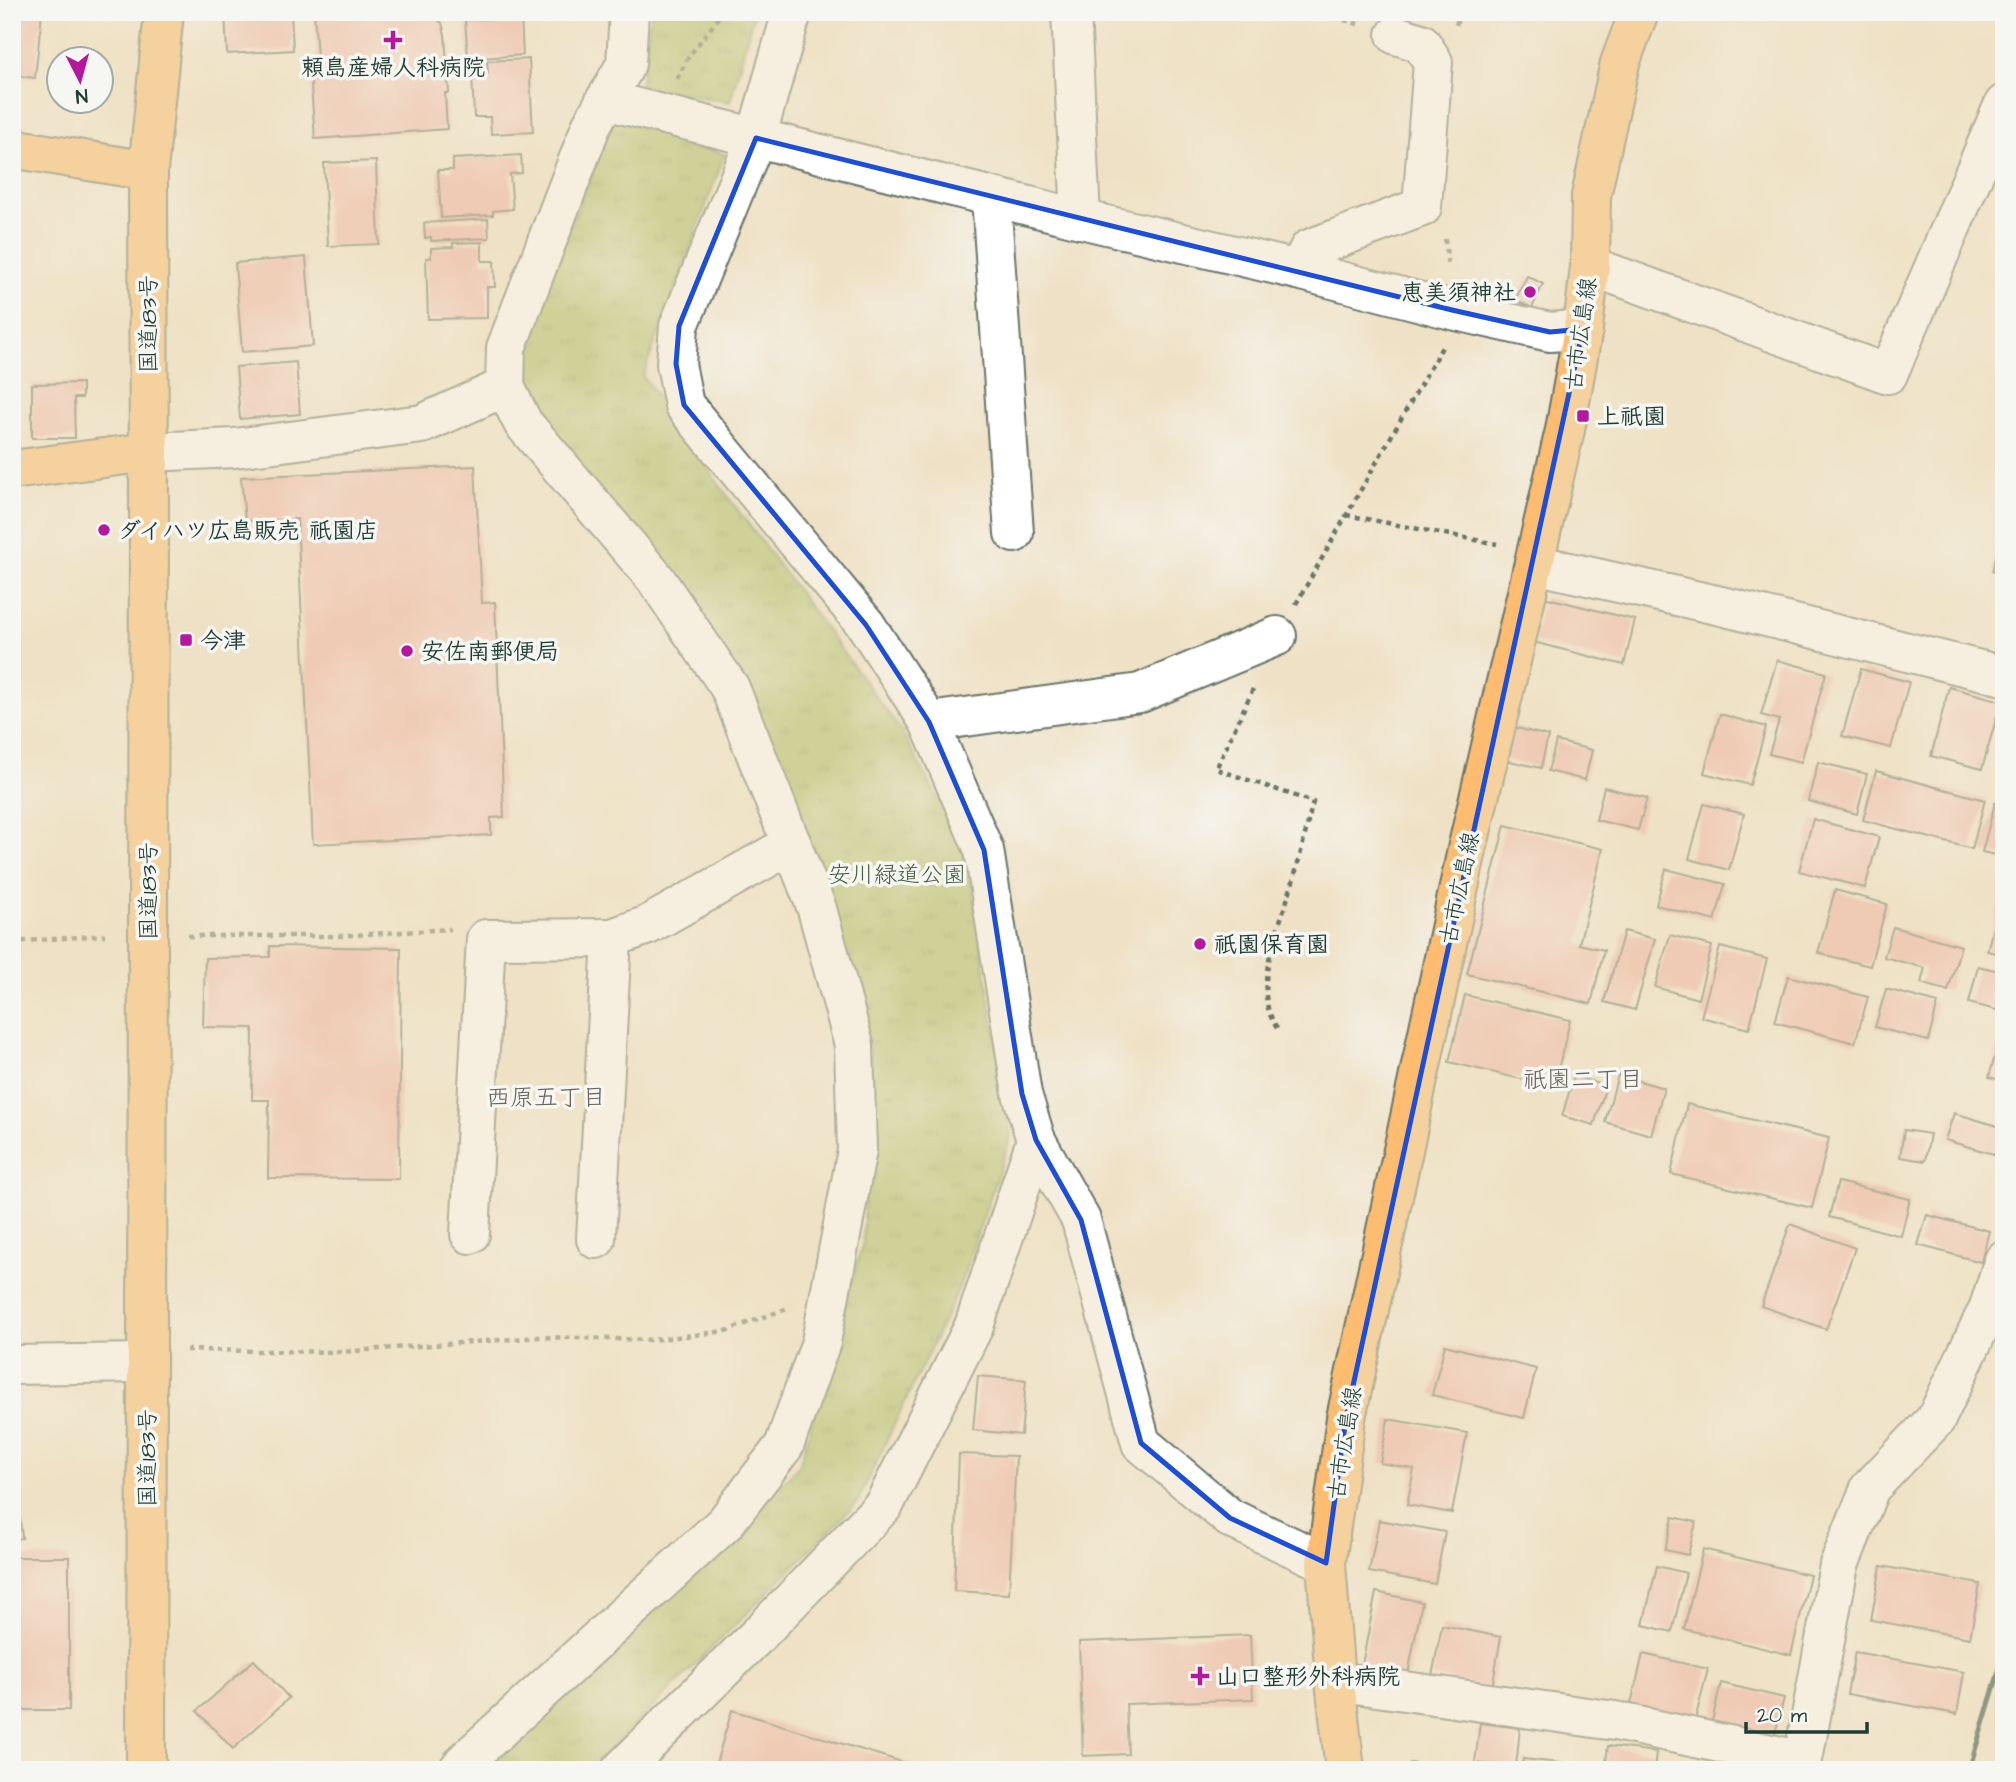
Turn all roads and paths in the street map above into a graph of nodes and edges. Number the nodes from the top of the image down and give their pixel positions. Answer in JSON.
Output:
{"nodes":[{"id":1,"x":164,"y":12,"type":"edge"},
{"id":2,"x":629,"y":12,"type":"edge"},
{"id":3,"x":720,"y":12,"type":"edge"},
{"id":4,"x":792,"y":12,"type":"edge"},
{"id":5,"x":1071,"y":12,"type":"edge"},
{"id":6,"x":1460,"y":12,"type":"edge"},
{"id":7,"x":1639,"y":12,"type":"edge"},
{"id":8,"x":1396,"y":35,"type":"dead end"},
{"id":9,"x":1453,"y":36,"type":"dead end"},
{"id":10,"x":673,"y":86,"type":"dead end"},
{"id":11,"x":605,"y":100,"type":"junction"},
{"id":12,"x":2004,"y":104,"type":"edge"},
{"id":13,"x":756,"y":138,"type":"junction"},
{"id":14,"x":12,"y":148,"type":"edge"},
{"id":15,"x":148,"y":171,"type":"junction"},
{"id":16,"x":991,"y":197,"type":"junction"},
{"id":17,"x":1081,"y":219,"type":"junction"},
{"id":18,"x":1444,"y":233,"type":"dead end"},
{"id":19,"x":1590,"y":266,"type":"junction"},
{"id":20,"x":1298,"y":270,"type":"junction"},
{"id":21,"x":1452,"y":310,"type":"junction"},
{"id":22,"x":1583,"y":329,"type":"junction"},
{"id":23,"x":505,"y":387,"type":"junction"},
{"id":24,"x":149,"y":452,"type":"junction"},
{"id":25,"x":12,"y":470,"type":"edge"},
{"id":26,"x":1346,"y":515,"type":"junction"},
{"id":27,"x":1014,"y":533,"type":"dead end"},
{"id":28,"x":1535,"y":558,"type":"junction"},
{"id":29,"x":1277,"y":636,"type":"junction"},
{"id":30,"x":2004,"y":676,"type":"edge"},
{"id":31,"x":929,"y":722,"type":"junction"},
{"id":32,"x":792,"y":844,"type":"junction"},
{"id":33,"x":105,"y":935,"type":"dead end"},
{"id":34,"x":188,"y":936,"type":"dead end"},
{"id":35,"x":612,"y":937,"type":"junction"},
{"id":36,"x":486,"y":939,"type":"junction"},
{"id":37,"x":12,"y":942,"type":"edge"},
{"id":38,"x":1279,"y":1032,"type":"dead end"},
{"id":39,"x":1036,"y":1140,"type":"junction"},
{"id":40,"x":470,"y":1234,"type":"dead end"},
{"id":41,"x":596,"y":1240,"type":"dead end"},
{"id":42,"x":2004,"y":1261,"type":"edge"},
{"id":43,"x":831,"y":1290,"type":"junction"},
{"id":44,"x":185,"y":1350,"type":"dead end"},
{"id":45,"x":148,"y":1363,"type":"junction"},
{"id":46,"x":12,"y":1365,"type":"edge"},
{"id":47,"x":1326,"y":1563,"type":"junction"},
{"id":48,"x":1335,"y":1681,"type":"junction"},
{"id":49,"x":1791,"y":1763,"type":"edge"},
{"id":50,"x":146,"y":1770,"type":"edge"},
{"id":51,"x":458,"y":1770,"type":"edge"},
{"id":52,"x":621,"y":1770,"type":"edge"},
{"id":53,"x":1345,"y":1770,"type":"edge"}],
"edges":[{"from":1,"to":15,"type":"main road","name":"国道183号"},
{"from":2,"to":11,"type":"street"},
{"from":3,"to":10,"type":"path"},
{"from":4,"to":13,"type":"street"},
{"from":5,"to":17,"type":"street"},
{"from":6,"to":9,"type":"path"},
{"from":7,"to":19,"type":"main road","name":"古市広島線"},
{"from":8,"to":20,"type":"street"},
{"from":11,"to":13,"type":"street"},
{"from":11,"to":23,"type":"street"},
{"from":12,"to":19,"type":"street"},
{"from":13,"to":16,"type":"street"},
{"from":13,"to":31,"type":"street"},
{"from":14,"to":15,"type":"main road"},
{"from":15,"to":24,"type":"main road","name":"国道183号"},
{"from":16,"to":17,"type":"street"},
{"from":16,"to":27,"type":"street"},
{"from":17,"to":20,"type":"street"},
{"from":18,"to":21,"type":"path"},
{"from":19,"to":22,"type":"main road","name":"古市広島線"},
{"from":20,"to":21,"type":"street"},
{"from":21,"to":22,"type":"street"},
{"from":21,"to":26,"type":"path"},
{"from":22,"to":28,"type":"main road","name":"古市広島線"},
{"from":23,"to":24,"type":"street"},
{"from":23,"to":32,"type":"street"},
{"from":24,"to":25,"type":"main road"},
{"from":24,"to":45,"type":"main road","name":"国道183号"},
{"from":26,"to":28,"type":"path"},
{"from":26,"to":29,"type":"path"},
{"from":28,"to":30,"type":"street"},
{"from":28,"to":47,"type":"main road","name":"古市広島線"},
{"from":29,"to":31,"type":"street"},
{"from":29,"to":38,"type":"path"},
{"from":31,"to":39,"type":"street"},
{"from":32,"to":35,"type":"street"},
{"from":32,"to":43,"type":"street"},
{"from":33,"to":37,"type":"path"},
{"from":34,"to":36,"type":"path"},
{"from":35,"to":36,"type":"street"},
{"from":35,"to":41,"type":"street"},
{"from":36,"to":40,"type":"street"},
{"from":39,"to":47,"type":"street"},
{"from":39,"to":52,"type":"street"},
{"from":42,"to":49,"type":"street"},
{"from":43,"to":44,"type":"path"},
{"from":43,"to":51,"type":"street"},
{"from":45,"to":46,"type":"street"},
{"from":45,"to":50,"type":"main road","name":"国道183号"},
{"from":47,"to":48,"type":"main road","name":"古市広島線"},
{"from":48,"to":49,"type":"street"},
{"from":48,"to":53,"type":"main road","name":"古市広島線"}]}
